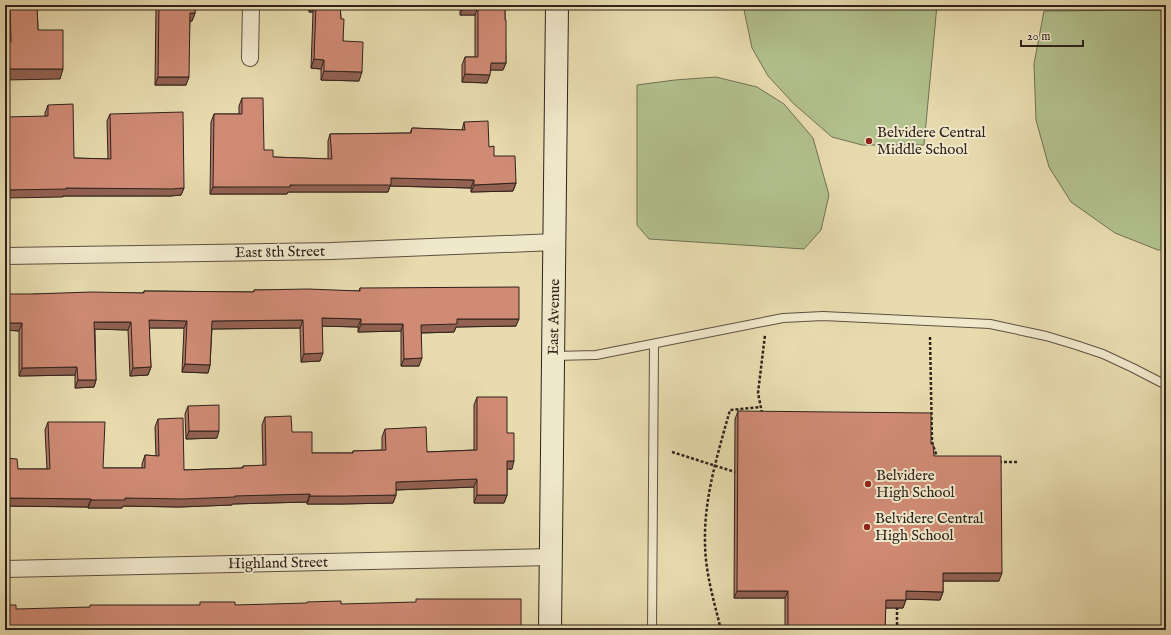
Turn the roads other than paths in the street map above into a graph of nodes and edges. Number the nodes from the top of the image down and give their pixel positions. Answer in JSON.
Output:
{"nodes":[{"id":1,"x":250,"y":5,"type":"edge"},
{"id":2,"x":558,"y":5,"type":"edge"},
{"id":3,"x":250,"y":58,"type":"dead end"},
{"id":4,"x":554,"y":242,"type":"junction"},
{"id":5,"x":5,"y":256,"type":"edge"},
{"id":6,"x":654,"y":344,"type":"junction"},
{"id":7,"x":553,"y":356,"type":"junction"},
{"id":8,"x":1166,"y":385,"type":"edge"},
{"id":9,"x":551,"y":557,"type":"junction"},
{"id":10,"x":5,"y":569,"type":"edge"},
{"id":11,"x":550,"y":630,"type":"edge"},
{"id":12,"x":652,"y":630,"type":"edge"}],
"edges":[{"from":1,"to":3,"type":"street"},
{"from":2,"to":4,"type":"street","name":"East Avenue"},
{"from":4,"to":5,"type":"street","name":"East 8th Street"},
{"from":4,"to":7,"type":"street","name":"East Avenue"},
{"from":6,"to":7,"type":"lane"},
{"from":6,"to":8,"type":"lane"},
{"from":6,"to":12,"type":"lane"},
{"from":7,"to":9,"type":"street","name":"East Avenue"},
{"from":9,"to":10,"type":"street","name":"Highland Street"},
{"from":9,"to":11,"type":"street","name":"East Avenue"}]}
